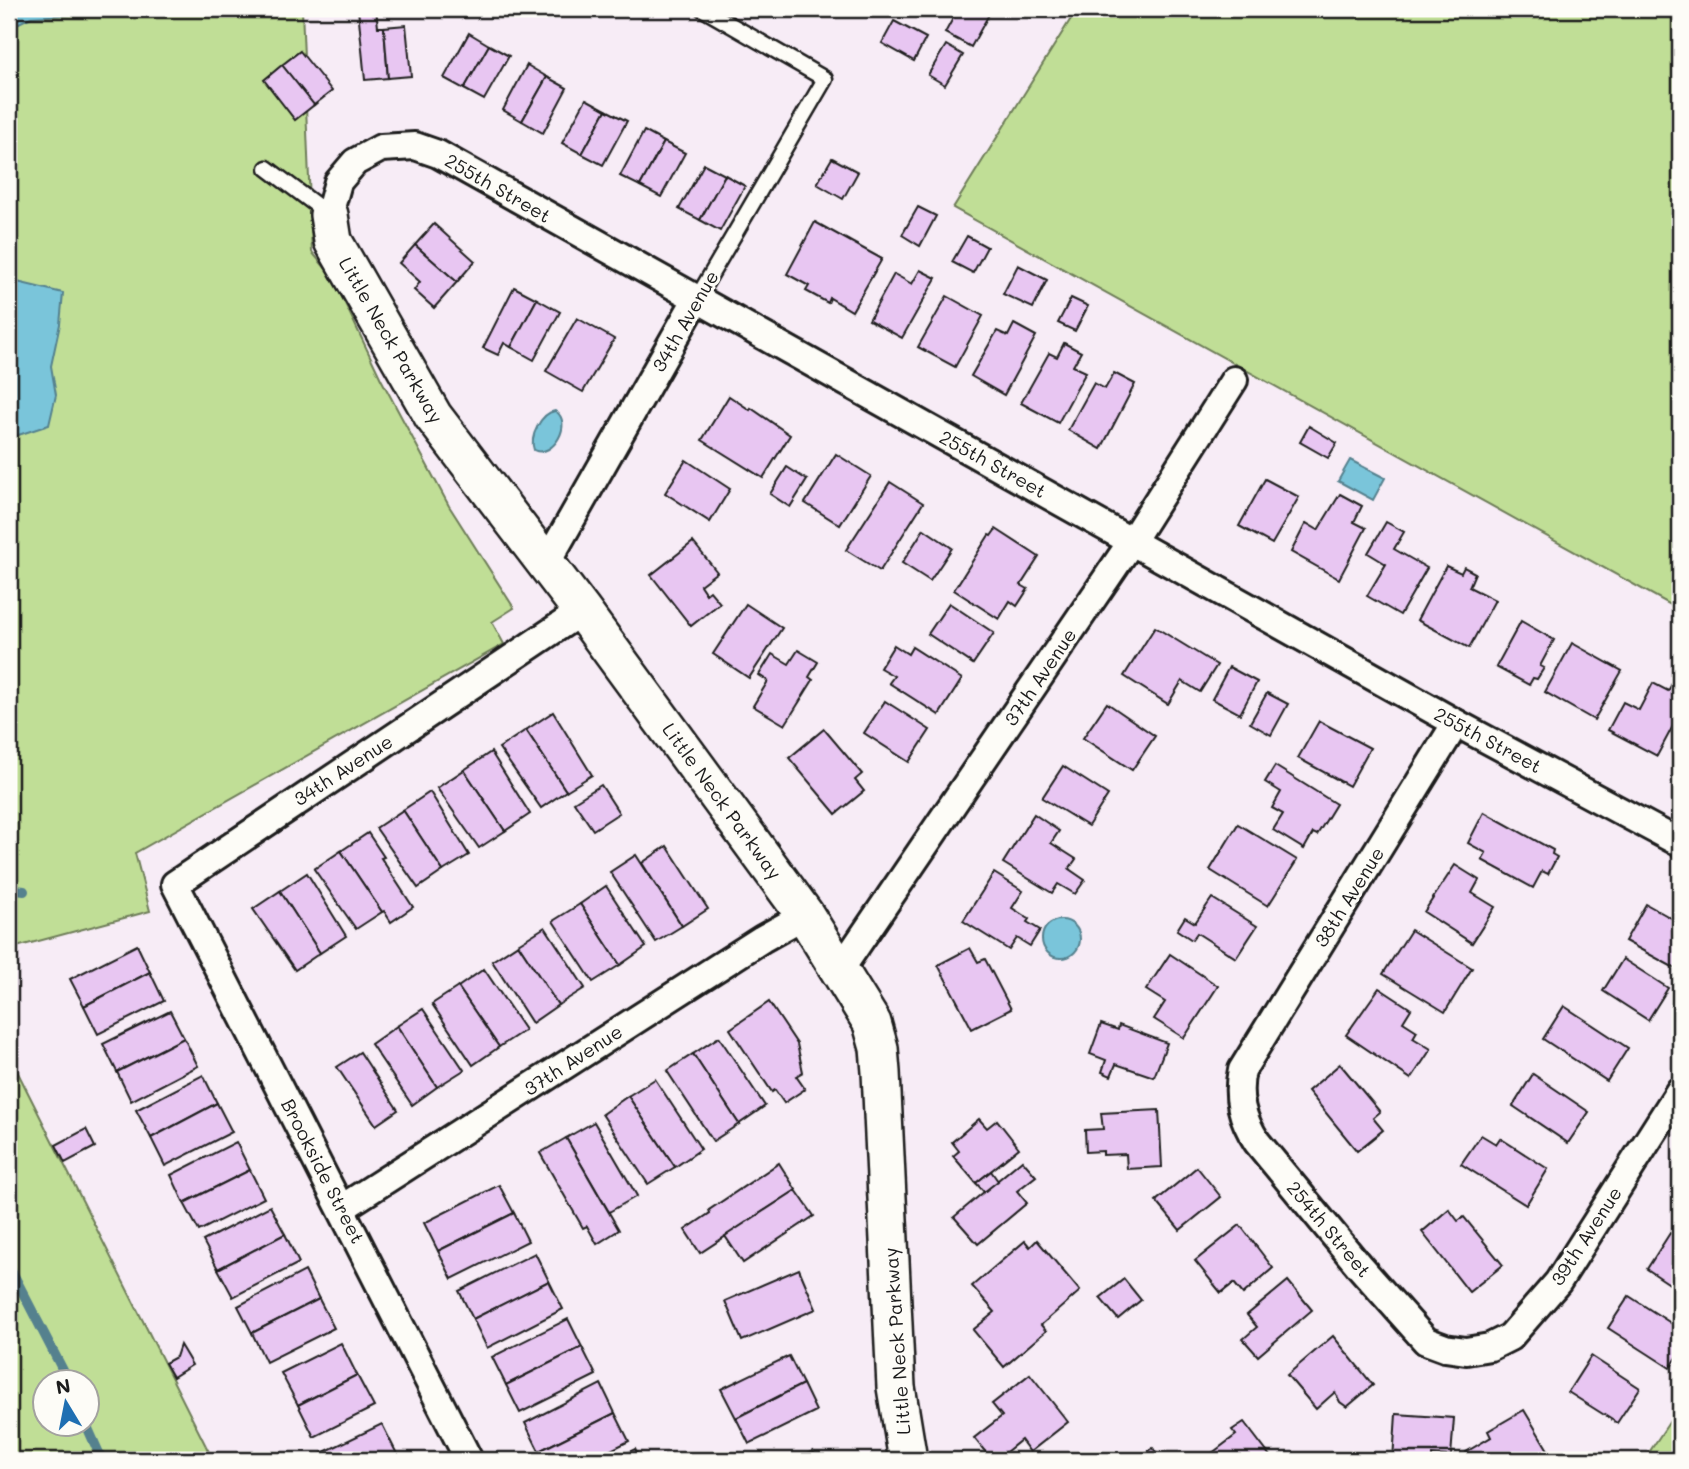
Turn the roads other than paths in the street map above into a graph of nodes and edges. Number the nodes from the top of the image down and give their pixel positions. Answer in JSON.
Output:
{"nodes":[{"id":1,"x":703,"y":9,"type":"edge"},
{"id":2,"x":267,"y":168,"type":"dead end"},
{"id":3,"x":329,"y":215,"type":"junction"},
{"id":4,"x":696,"y":300,"type":"junction"},
{"id":5,"x":1234,"y":380,"type":"dead end"},
{"id":6,"x":1132,"y":541,"type":"junction"},
{"id":7,"x":546,"y":564,"type":"junction"},
{"id":8,"x":582,"y":611,"type":"junction"},
{"id":9,"x":1456,"y":723,"type":"junction"},
{"id":10,"x":1680,"y":842,"type":"edge"},
{"id":11,"x":175,"y":884,"type":"joint"},
{"id":12,"x":806,"y":915,"type":"junction"},
{"id":13,"x":840,"y":970,"type":"junction"},
{"id":14,"x":1242,"y":1070,"type":"joint"},
{"id":15,"x":1680,"y":1090,"type":"edge"},
{"id":16,"x":342,"y":1208,"type":"junction"},
{"id":17,"x":1466,"y":1351,"type":"joint"},
{"id":18,"x":469,"y":1460,"type":"edge"},
{"id":19,"x":908,"y":1460,"type":"edge"}],
"edges":[{"from":1,"to":4,"type":"lane","name":"34th Avenue"},
{"from":2,"to":3,"type":"lane"},
{"from":3,"to":4,"type":"street","name":"255th Street"},
{"from":3,"to":7,"type":"street","name":"Little Neck Parkway"},
{"from":4,"to":6,"type":"street","name":"255th Street"},
{"from":4,"to":7,"type":"street","name":"34th Avenue"},
{"from":5,"to":6,"type":"street","name":"37th Avenue"},
{"from":6,"to":9,"type":"street","name":"255th Street"},
{"from":6,"to":13,"type":"street","name":"37th Avenue"},
{"from":7,"to":8,"type":"street","name":"Little Neck Parkway"},
{"from":8,"to":11,"type":"street","name":"34th Avenue"},
{"from":8,"to":12,"type":"street","name":"Little Neck Parkway"},
{"from":9,"to":10,"type":"street","name":"255th Street"},
{"from":9,"to":14,"type":"street","name":"38th Avenue"},
{"from":11,"to":16,"type":"street","name":"Brookside Street"},
{"from":12,"to":13,"type":"street","name":"Little Neck Parkway"},
{"from":12,"to":16,"type":"street","name":"37th Avenue"},
{"from":13,"to":19,"type":"street","name":"Little Neck Parkway"},
{"from":14,"to":17,"type":"street","name":"254th Street"},
{"from":15,"to":17,"type":"street","name":"39th Avenue"},
{"from":16,"to":18,"type":"street","name":"Brookside Street"}]}
